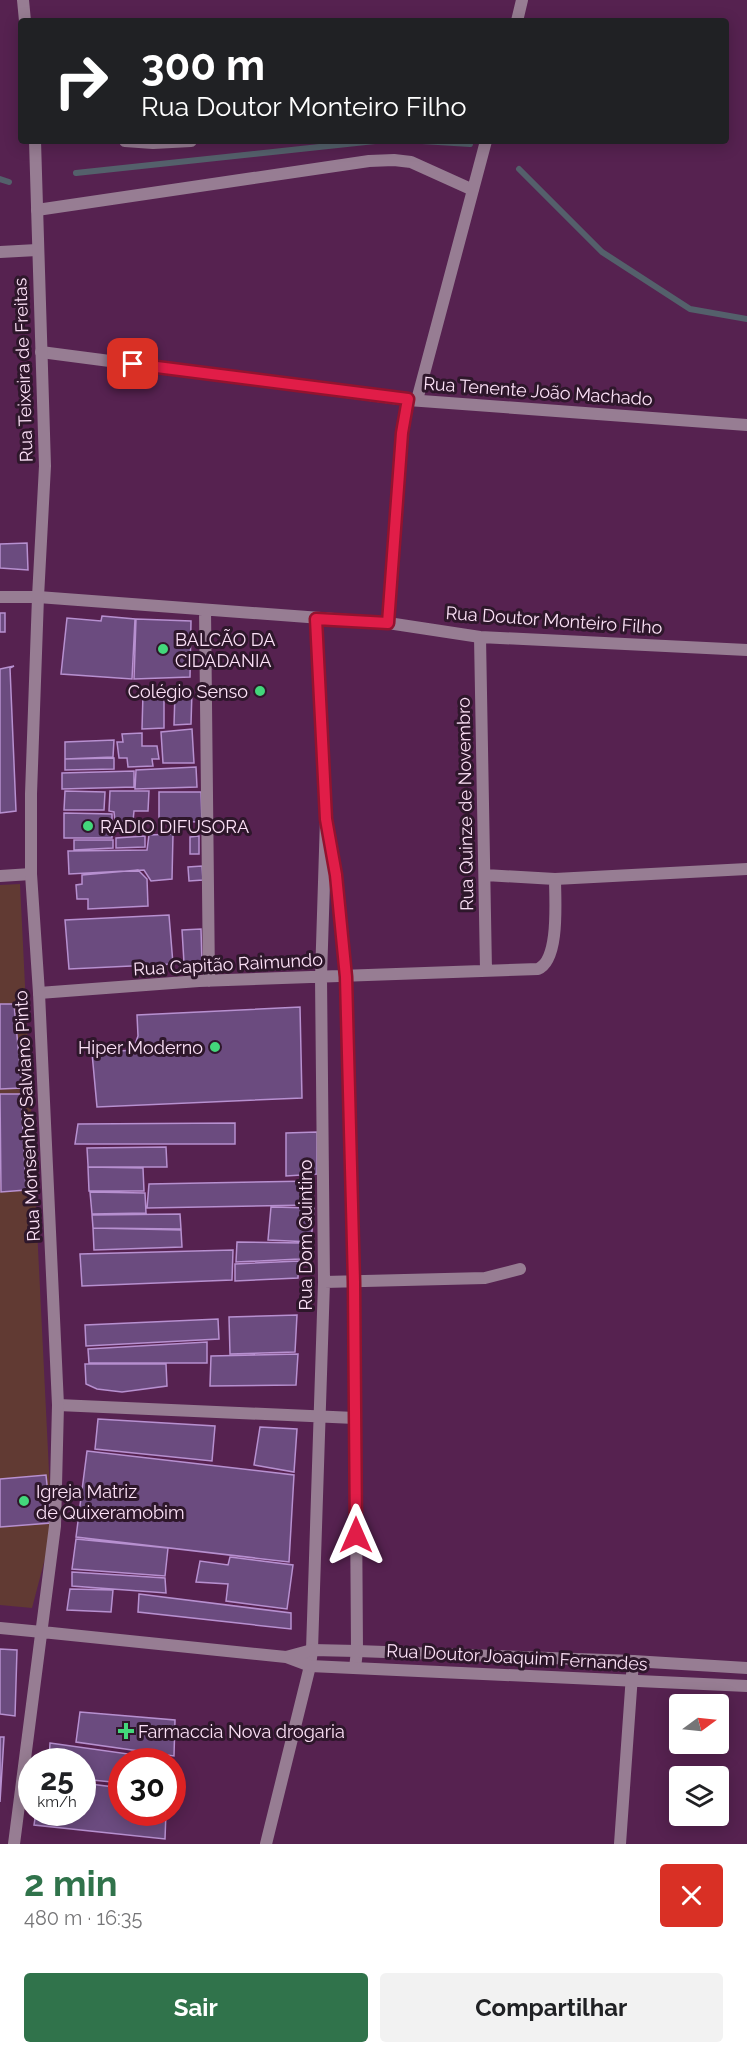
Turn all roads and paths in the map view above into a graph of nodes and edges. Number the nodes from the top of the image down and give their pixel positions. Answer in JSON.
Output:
{"nodes":[{"id":1,"x":23,"y":0,"type":"edge"},
{"id":2,"x":522,"y":0,"type":"edge"},
{"id":3,"x":25,"y":18,"type":"edge"},
{"id":4,"x":518,"y":18,"type":"edge"},
{"id":5,"x":35,"y":144,"type":"edge"},
{"id":6,"x":485,"y":144,"type":"edge"},
{"id":7,"x":473,"y":190,"type":"junction"},
{"id":8,"x":38,"y":210,"type":"junction"},
{"id":9,"x":37,"y":250,"type":"junction"},
{"id":10,"x":0,"y":252,"type":"edge"},
{"id":11,"x":41,"y":352,"type":"junction"},
{"id":12,"x":413,"y":400,"type":"junction"},
{"id":13,"x":747,"y":425,"type":"edge"},
{"id":14,"x":0,"y":597,"type":"edge"},
{"id":15,"x":38,"y":597,"type":"junction"},
{"id":16,"x":205,"y":610,"type":"junction"},
{"id":17,"x":316,"y":619,"type":"junction"},
{"id":18,"x":388,"y":623,"type":"junction"},
{"id":19,"x":480,"y":637,"type":"junction"},
{"id":20,"x":747,"y":650,"type":"edge"},
{"id":21,"x":326,"y":819,"type":"junction"},
{"id":22,"x":747,"y":869,"type":"edge"},
{"id":23,"x":31,"y":874,"type":"junction"},
{"id":24,"x":485,"y":875,"type":"junction"},
{"id":25,"x":0,"y":876,"type":"edge"},
{"id":26,"x":555,"y":879,"type":"junction"},
{"id":27,"x":486,"y":970,"type":"junction"},
{"id":28,"x":321,"y":977,"type":"junction"},
{"id":29,"x":346,"y":977,"type":"junction"},
{"id":30,"x":209,"y":981,"type":"junction"},
{"id":31,"x":39,"y":993,"type":"junction"},
{"id":32,"x":520,"y":1269,"type":"dead end"},
{"id":33,"x":324,"y":1282,"type":"junction"},
{"id":34,"x":354,"y":1282,"type":"junction"},
{"id":35,"x":58,"y":1405,"type":"junction"},
{"id":36,"x":320,"y":1418,"type":"junction"},
{"id":37,"x":355,"y":1418,"type":"junction"},
{"id":38,"x":0,"y":1628,"type":"edge"},
{"id":39,"x":42,"y":1632,"type":"junction"},
{"id":40,"x":312,"y":1650,"type":"junction"},
{"id":41,"x":357,"y":1651,"type":"junction"},
{"id":42,"x":286,"y":1656,"type":"junction"},
{"id":43,"x":633,"y":1661,"type":"junction"},
{"id":44,"x":310,"y":1666,"type":"junction"},
{"id":45,"x":355,"y":1668,"type":"junction"},
{"id":46,"x":747,"y":1668,"type":"edge"},
{"id":47,"x":632,"y":1680,"type":"junction"},
{"id":48,"x":747,"y":1686,"type":"edge"},
{"id":49,"x":14,"y":1844,"type":"edge"},
{"id":50,"x":266,"y":1844,"type":"edge"},
{"id":51,"x":620,"y":1844,"type":"edge"}],
"edges":[{"from":1,"to":3,"type":"street"},
{"from":2,"to":4,"type":"street"},
{"from":5,"to":8,"type":"street","name":"Rua Teixeira de Freitas"},
{"from":6,"to":7,"type":"street"},
{"from":7,"to":8,"type":"street"},
{"from":7,"to":12,"type":"street"},
{"from":8,"to":9,"type":"street","name":"Rua Teixeira de Freitas"},
{"from":9,"to":10,"type":"street"},
{"from":9,"to":11,"type":"street","name":"Rua Teixeira de Freitas"},
{"from":11,"to":12,"type":"street","name":"Rua Tenente João Machado"},
{"from":11,"to":15,"type":"street","name":"Rua Teixeira de Freitas"},
{"from":12,"to":13,"type":"street","name":"Rua Tenente João Machado"},
{"from":12,"to":18,"type":"street"},
{"from":14,"to":15,"type":"street","name":"Rua Doutor Monteiro Filho"},
{"from":15,"to":16,"type":"street","name":"Rua Doutor Monteiro Filho"},
{"from":15,"to":23,"type":"street","name":"Rua Monsenhor Salviano Pinto"},
{"from":16,"to":17,"type":"street","name":"Rua Doutor Monteiro Filho"},
{"from":16,"to":30,"type":"street"},
{"from":17,"to":18,"type":"street","name":"Rua Doutor Monteiro Filho"},
{"from":17,"to":21,"type":"street","name":"Rua Dom Quintino"},
{"from":18,"to":19,"type":"street","name":"Rua Doutor Monteiro Filho"},
{"from":19,"to":20,"type":"street","name":"Rua Doutor Monteiro Filho"},
{"from":19,"to":24,"type":"street","name":"Rua Quinze de Novembro"},
{"from":21,"to":28,"type":"street","name":"Rua Dom Quintino"},
{"from":21,"to":29,"type":"street","name":"Rua Dom Quintino"},
{"from":22,"to":26,"type":"street"},
{"from":23,"to":25,"type":"street"},
{"from":23,"to":31,"type":"street","name":"Rua Monsenhor Salviano Pinto"},
{"from":24,"to":26,"type":"street"},
{"from":24,"to":27,"type":"street","name":"Rua Quinze de Novembro"},
{"from":26,"to":27,"type":"street","name":"Rua Capitão Raimundo"},
{"from":27,"to":29,"type":"street","name":"Rua Capitão Raimundo"},
{"from":28,"to":29,"type":"street","name":"Rua Capitão Raimundo"},
{"from":28,"to":30,"type":"street","name":"Rua Capitão Raimundo"},
{"from":28,"to":33,"type":"street","name":"Rua Dom Quintino"},
{"from":29,"to":34,"type":"street","name":"Rua Dom Quintino"},
{"from":30,"to":31,"type":"street","name":"Rua Capitão Raimundo"},
{"from":31,"to":35,"type":"street","name":"Rua Monsenhor Salviano Pinto"},
{"from":32,"to":34,"type":"street"},
{"from":33,"to":34,"type":"street"},
{"from":33,"to":36,"type":"street","name":"Rua Dom Quintino"},
{"from":34,"to":37,"type":"street","name":"Rua Dom Quintino"},
{"from":35,"to":36,"type":"street"},
{"from":35,"to":39,"type":"street","name":"Rua Monsenhor Salviano Pinto"},
{"from":36,"to":37,"type":"street"},
{"from":36,"to":40,"type":"street","name":"Rua Dom Quintino"},
{"from":37,"to":41,"type":"street","name":"Rua Dom Quintino"},
{"from":38,"to":39,"type":"street","name":"Rua Doutor Joaquim Fernandes"},
{"from":39,"to":42,"type":"street","name":"Rua Doutor Joaquim Fernandes"},
{"from":39,"to":49,"type":"street","name":"Rua Monsenhor Salviano Pinto"},
{"from":40,"to":41,"type":"street","name":"Rua Doutor Joaquim Fernandes"},
{"from":40,"to":42,"type":"street","name":"Rua Doutor Joaquim Fernandes"},
{"from":40,"to":44,"type":"street","name":"Rua Dom Quintino"},
{"from":41,"to":43,"type":"street","name":"Rua Doutor Joaquim Fernandes"},
{"from":41,"to":45,"type":"street","name":"Rua Dom Quintino"},
{"from":42,"to":44,"type":"street","name":"Rua Doutor Joaquim Fernandes"},
{"from":43,"to":46,"type":"street","name":"Rua Doutor Joaquim Fernandes"},
{"from":43,"to":47,"type":"street"},
{"from":44,"to":45,"type":"street","name":"Rua Doutor Joaquim Fernandes"},
{"from":44,"to":50,"type":"street","name":"Rua Dom Quintino"},
{"from":45,"to":47,"type":"street","name":"Rua Doutor Joaquim Fernandes"},
{"from":47,"to":48,"type":"street","name":"Rua Doutor Joaquim Fernandes"},
{"from":47,"to":51,"type":"street"}]}
